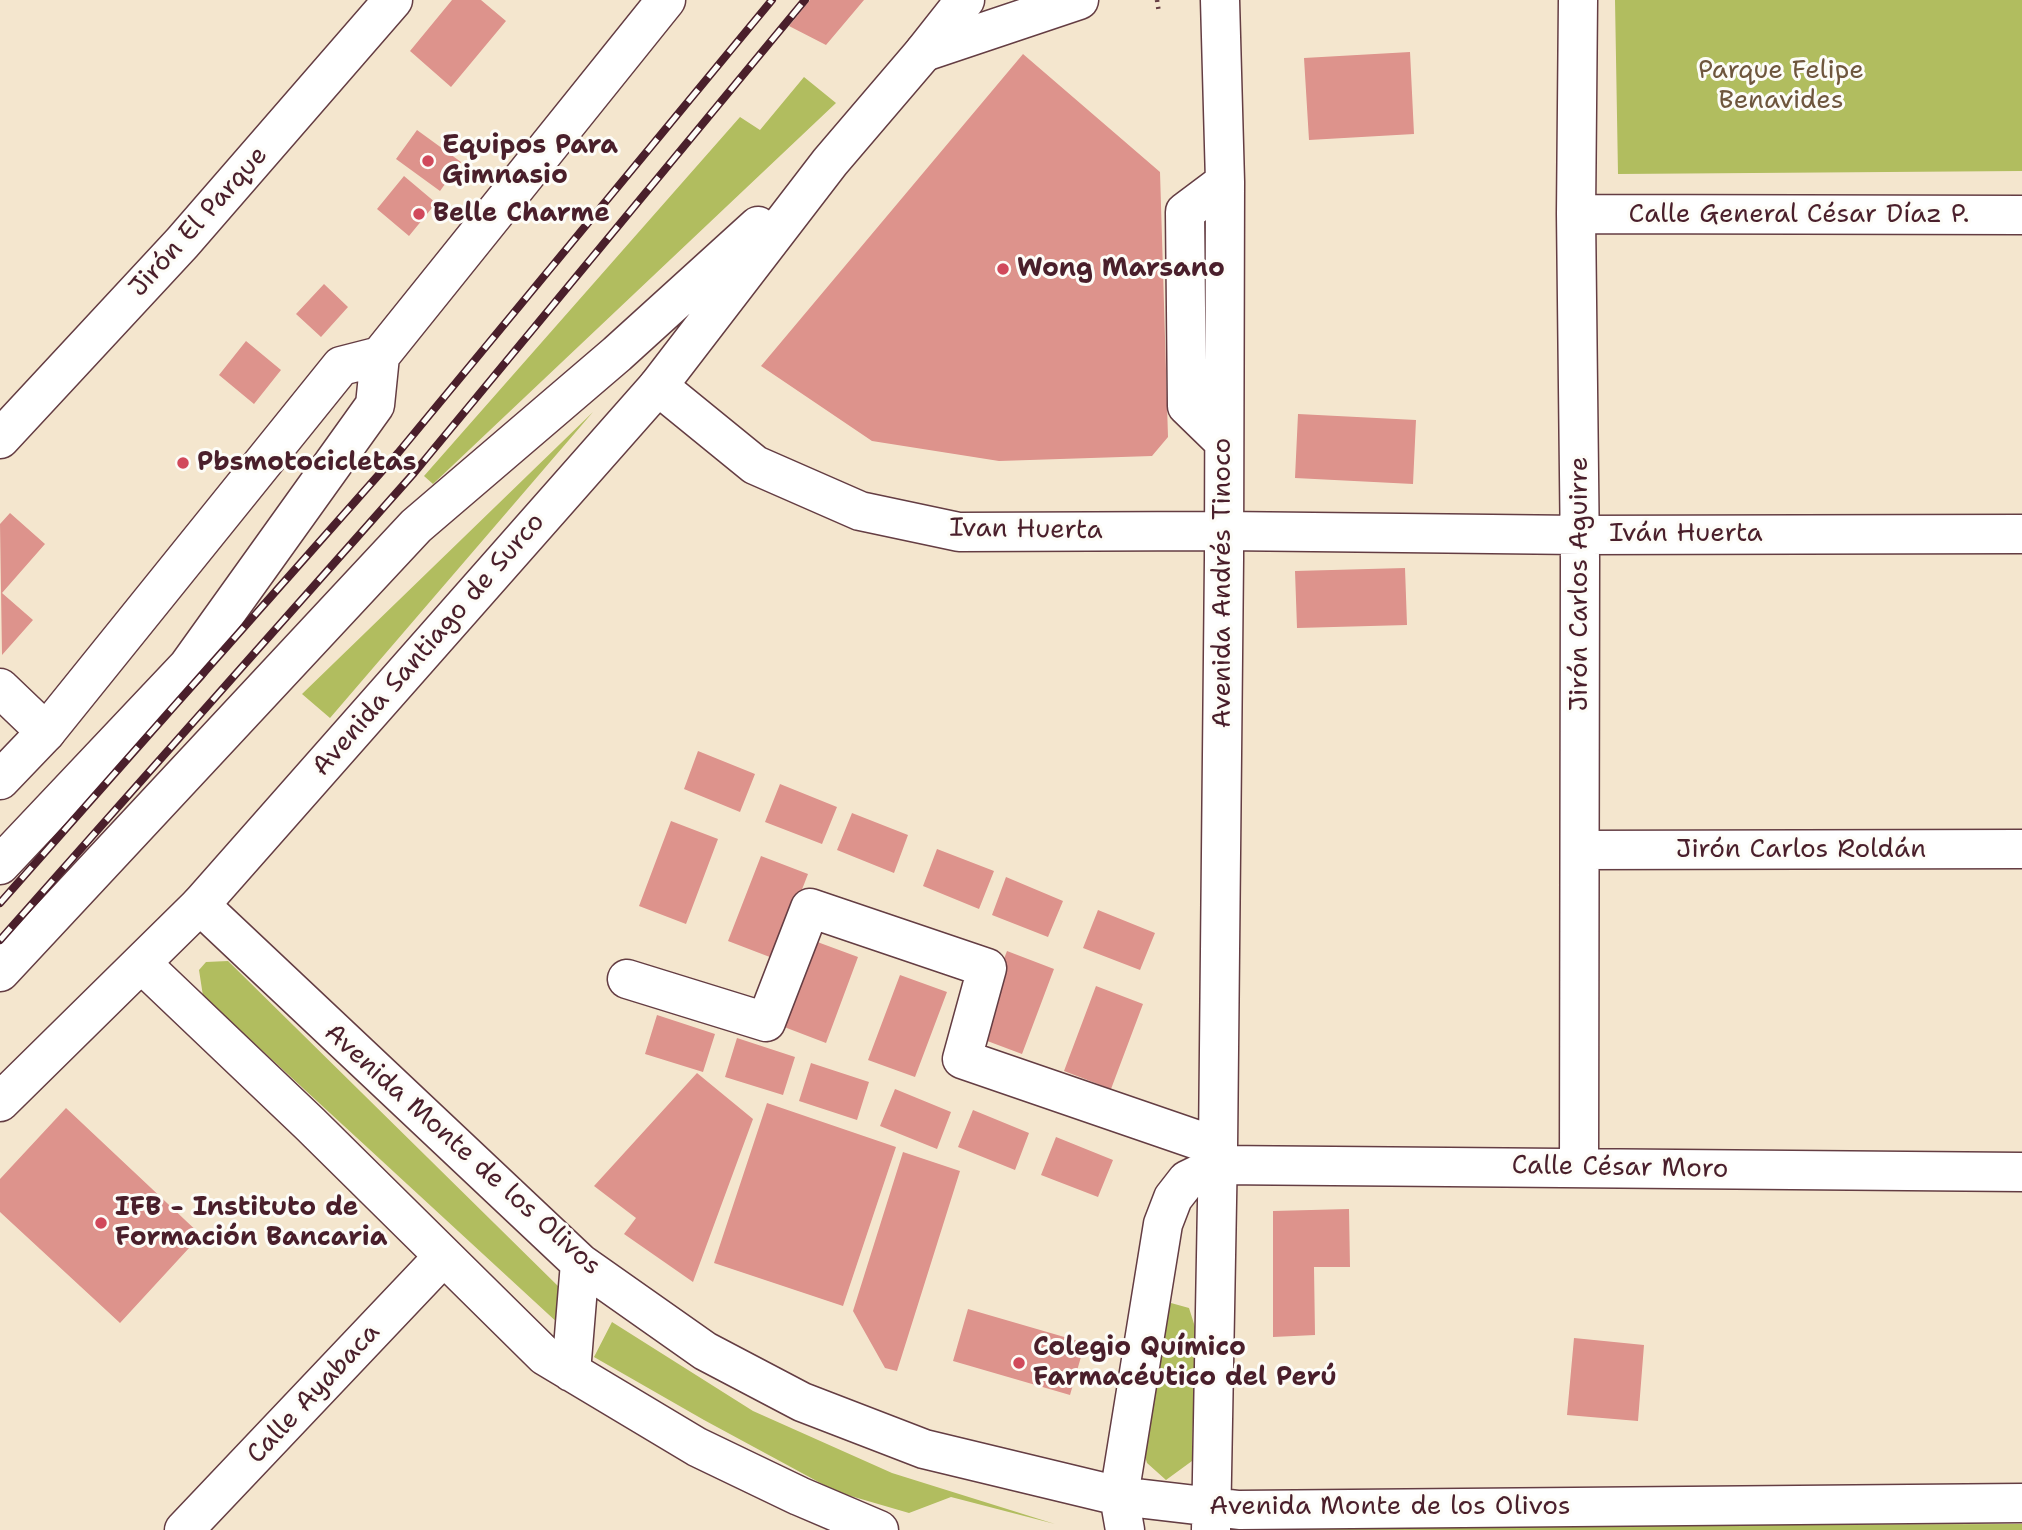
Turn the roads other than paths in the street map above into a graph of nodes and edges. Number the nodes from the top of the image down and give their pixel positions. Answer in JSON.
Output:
{"nodes":[{"id":1,"x":393,"y":0,"type":"edge"},
{"id":2,"x":666,"y":0,"type":"edge"},
{"id":3,"x":965,"y":0,"type":"edge"},
{"id":4,"x":1079,"y":0,"type":"edge"},
{"id":5,"x":1220,"y":0,"type":"edge"},
{"id":6,"x":1578,"y":0,"type":"edge"},
{"id":7,"x":924,"y":52,"type":"junction"},
{"id":8,"x":830,"y":162,"type":"junction"},
{"id":9,"x":1576,"y":214,"type":"junction"},
{"id":10,"x":2022,"y":215,"type":"edge"},
{"id":11,"x":380,"y":356,"type":"junction"},
{"id":12,"x":658,"y":386,"type":"junction"},
{"id":13,"x":0,"y":439,"type":"edge"},
{"id":14,"x":1224,"y":531,"type":"junction"},
{"id":15,"x":2022,"y":534,"type":"edge"},
{"id":16,"x":1580,"y":535,"type":"junction"},
{"id":17,"x":0,"y":688,"type":"edge"},
{"id":18,"x":46,"y":732,"type":"junction"},
{"id":19,"x":0,"y":780,"type":"edge"},
{"id":20,"x":2022,"y":849,"type":"edge"},
{"id":21,"x":1580,"y":850,"type":"junction"},
{"id":22,"x":0,"y":865,"type":"edge"},
{"id":23,"x":200,"y":905,"type":"junction"},
{"id":24,"x":142,"y":964,"type":"junction"},
{"id":25,"x":0,"y":972,"type":"edge"},
{"id":26,"x":627,"y":979,"type":"dead end"},
{"id":27,"x":2,"y":1099,"type":"edge"},
{"id":28,"x":1218,"y":1156,"type":"junction"},
{"id":29,"x":1579,"y":1168,"type":"junction"},
{"id":30,"x":2022,"y":1172,"type":"edge"},
{"id":31,"x":443,"y":1257,"type":"junction"},
{"id":32,"x":580,"y":1263,"type":"junction"},
{"id":33,"x":571,"y":1372,"type":"junction"},
{"id":34,"x":2022,"y":1503,"type":"edge"},
{"id":35,"x":1122,"y":1513,"type":"edge"},
{"id":36,"x":1211,"y":1519,"type":"edge"},
{"id":37,"x":187,"y":1529,"type":"edge"},
{"id":38,"x":879,"y":1530,"type":"edge"}],
"edges":[{"from":1,"to":13,"type":"street","name":"Jirón El Parque"},
{"from":2,"to":11,"type":"street"},
{"from":3,"to":7,"type":"street","name":"Avenida Santiago de Surco"},
{"from":4,"to":7,"type":"street"},
{"from":5,"to":14,"type":"street","name":"Avenida Andrés Tinoco"},
{"from":6,"to":9,"type":"street","name":"Jirón Carlos Aguirre"},
{"from":7,"to":8,"type":"street","name":"Avenida Santiago de Surco"},
{"from":8,"to":12,"type":"street","name":"Avenida Santiago de Surco"},
{"from":8,"to":25,"type":"street","name":"Avenida Santiago de Surco"},
{"from":9,"to":10,"type":"street","name":"Calle General César Díaz P."},
{"from":9,"to":16,"type":"street","name":"Jirón Carlos Aguirre"},
{"from":11,"to":18,"type":"street"},
{"from":11,"to":22,"type":"street"},
{"from":12,"to":14,"type":"street","name":"Ivan Huerta"},
{"from":12,"to":23,"type":"street","name":"Avenida Santiago de Surco"},
{"from":14,"to":16,"type":"street","name":"Iván Huerta"},
{"from":14,"to":28,"type":"street","name":"Avenida Andrés Tinoco"},
{"from":15,"to":16,"type":"street","name":"Iván Huerta"},
{"from":16,"to":21,"type":"street","name":"Jirón Carlos Aguirre"},
{"from":17,"to":18,"type":"street"},
{"from":18,"to":19,"type":"street"},
{"from":20,"to":21,"type":"street","name":"Jirón Carlos Roldán"},
{"from":21,"to":29,"type":"street","name":"Jirón Carlos Aguirre"},
{"from":23,"to":24,"type":"street","name":"Avenida Santiago de Surco"},
{"from":23,"to":32,"type":"street","name":"Avenida Monte de los Olivos"},
{"from":24,"to":27,"type":"street","name":"Avenida Santiago de Surco"},
{"from":24,"to":31,"type":"street"},
{"from":26,"to":28,"type":"street"},
{"from":28,"to":29,"type":"street","name":"Calle César Moro"},
{"from":28,"to":35,"type":"street"},
{"from":28,"to":36,"type":"street","name":"Avenida Andrés Tinoco"},
{"from":29,"to":30,"type":"street","name":"Calle César Moro"},
{"from":31,"to":33,"type":"street"},
{"from":31,"to":37,"type":"street","name":"Calle Ayabaca"},
{"from":32,"to":33,"type":"street"},
{"from":32,"to":35,"type":"street","name":"Avenida Monte de los Olivos"},
{"from":33,"to":38,"type":"street"},
{"from":34,"to":36,"type":"street","name":"Avenida Monte de los Olivos"},
{"from":35,"to":36,"type":"street","name":"Avenida Monte de los Olivos"}]}
